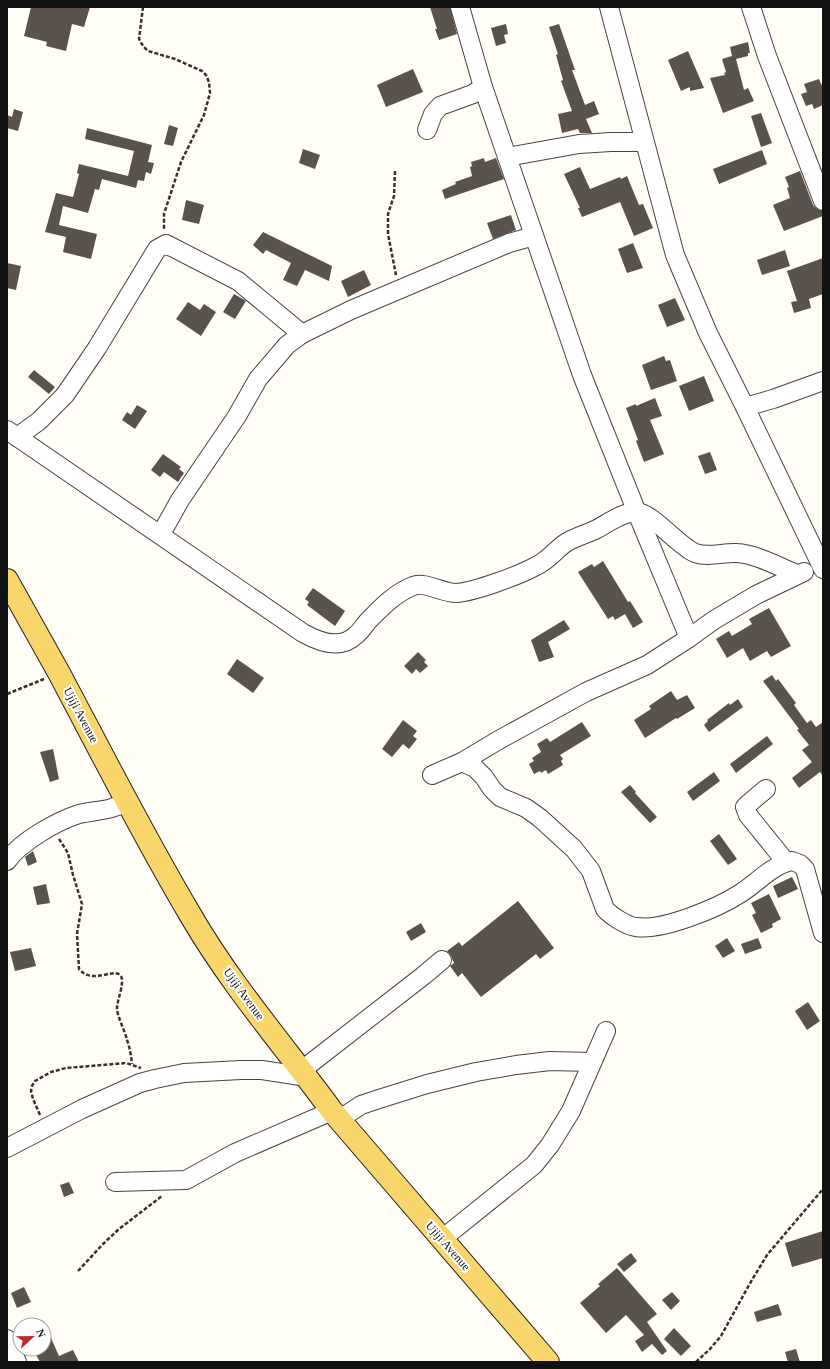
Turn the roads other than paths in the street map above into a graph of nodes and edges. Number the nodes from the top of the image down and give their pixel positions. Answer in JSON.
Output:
{"nodes":[{"id":1,"x":460,"y":7,"type":"edge"},
{"id":2,"x":609,"y":7,"type":"edge"},
{"id":3,"x":751,"y":7,"type":"edge"},
{"id":4,"x":483,"y":87,"type":"junction"},
{"id":5,"x":426,"y":130,"type":"dead end"},
{"id":6,"x":644,"y":142,"type":"junction"},
{"id":7,"x":507,"y":157,"type":"junction"},
{"id":8,"x":823,"y":201,"type":"edge"},
{"id":9,"x":534,"y":236,"type":"junction"},
{"id":10,"x":302,"y":334,"type":"junction"},
{"id":11,"x":823,"y":381,"type":"edge"},
{"id":12,"x":745,"y":406,"type":"junction"},
{"id":13,"x":12,"y":433,"type":"edge"},
{"id":14,"x":636,"y":512,"type":"junction"},
{"id":15,"x":161,"y":534,"type":"junction"},
{"id":16,"x":822,"y":567,"type":"edge"},
{"id":17,"x":797,"y":574,"type":"junction"},
{"id":18,"x":7,"y":580,"type":"edge"},
{"id":19,"x":690,"y":638,"type":"junction"},
{"id":20,"x":462,"y":762,"type":"junction"},
{"id":21,"x":432,"y":775,"type":"dead end"},
{"id":22,"x":766,"y":789,"type":"dead end"},
{"id":23,"x":127,"y":802,"type":"junction"},
{"id":24,"x":7,"y":861,"type":"edge"},
{"id":25,"x":786,"y":862,"type":"junction"},
{"id":26,"x":823,"y":933,"type":"edge"},
{"id":27,"x":442,"y":960,"type":"dead end"},
{"id":28,"x":606,"y":1031,"type":"dead end"},
{"id":29,"x":592,"y":1062,"type":"junction"},
{"id":30,"x":305,"y":1074,"type":"junction"},
{"id":31,"x":336,"y":1115,"type":"junction"},
{"id":32,"x":7,"y":1148,"type":"edge"},
{"id":33,"x":115,"y":1182,"type":"dead end"},
{"id":34,"x":442,"y":1239,"type":"junction"},
{"id":35,"x":7,"y":1339,"type":"edge"},
{"id":36,"x":17,"y":1362,"type":"edge"},
{"id":37,"x":548,"y":1362,"type":"edge"}],
"edges":[{"from":1,"to":4,"type":"street"},
{"from":2,"to":6,"type":"street"},
{"from":3,"to":8,"type":"street"},
{"from":4,"to":5,"type":"street"},
{"from":4,"to":7,"type":"street"},
{"from":6,"to":7,"type":"street"},
{"from":6,"to":12,"type":"street"},
{"from":7,"to":9,"type":"street"},
{"from":9,"to":10,"type":"street"},
{"from":9,"to":14,"type":"street"},
{"from":10,"to":13,"type":"street"},
{"from":10,"to":15,"type":"street"},
{"from":11,"to":12,"type":"street"},
{"from":12,"to":16,"type":"street"},
{"from":13,"to":15,"type":"street"},
{"from":14,"to":15,"type":"street"},
{"from":14,"to":17,"type":"street"},
{"from":14,"to":19,"type":"street"},
{"from":16,"to":17,"type":"street"},
{"from":17,"to":19,"type":"street"},
{"from":18,"to":23,"type":"main road","name":"Ujiji Avenue"},
{"from":19,"to":20,"type":"street"},
{"from":20,"to":21,"type":"street"},
{"from":20,"to":25,"type":"street"},
{"from":22,"to":25,"type":"street"},
{"from":23,"to":24,"type":"street"},
{"from":23,"to":30,"type":"main road","name":"Ujiji Avenue"},
{"from":25,"to":26,"type":"street"},
{"from":27,"to":30,"type":"street"},
{"from":28,"to":29,"type":"street"},
{"from":29,"to":31,"type":"street"},
{"from":29,"to":34,"type":"street"},
{"from":30,"to":31,"type":"main road","name":"Ujiji Avenue"},
{"from":30,"to":32,"type":"street"},
{"from":31,"to":33,"type":"street"},
{"from":31,"to":34,"type":"main road","name":"Ujiji Avenue"},
{"from":34,"to":37,"type":"main road","name":"Ujiji Avenue"},
{"from":35,"to":36,"type":"street"}]}
